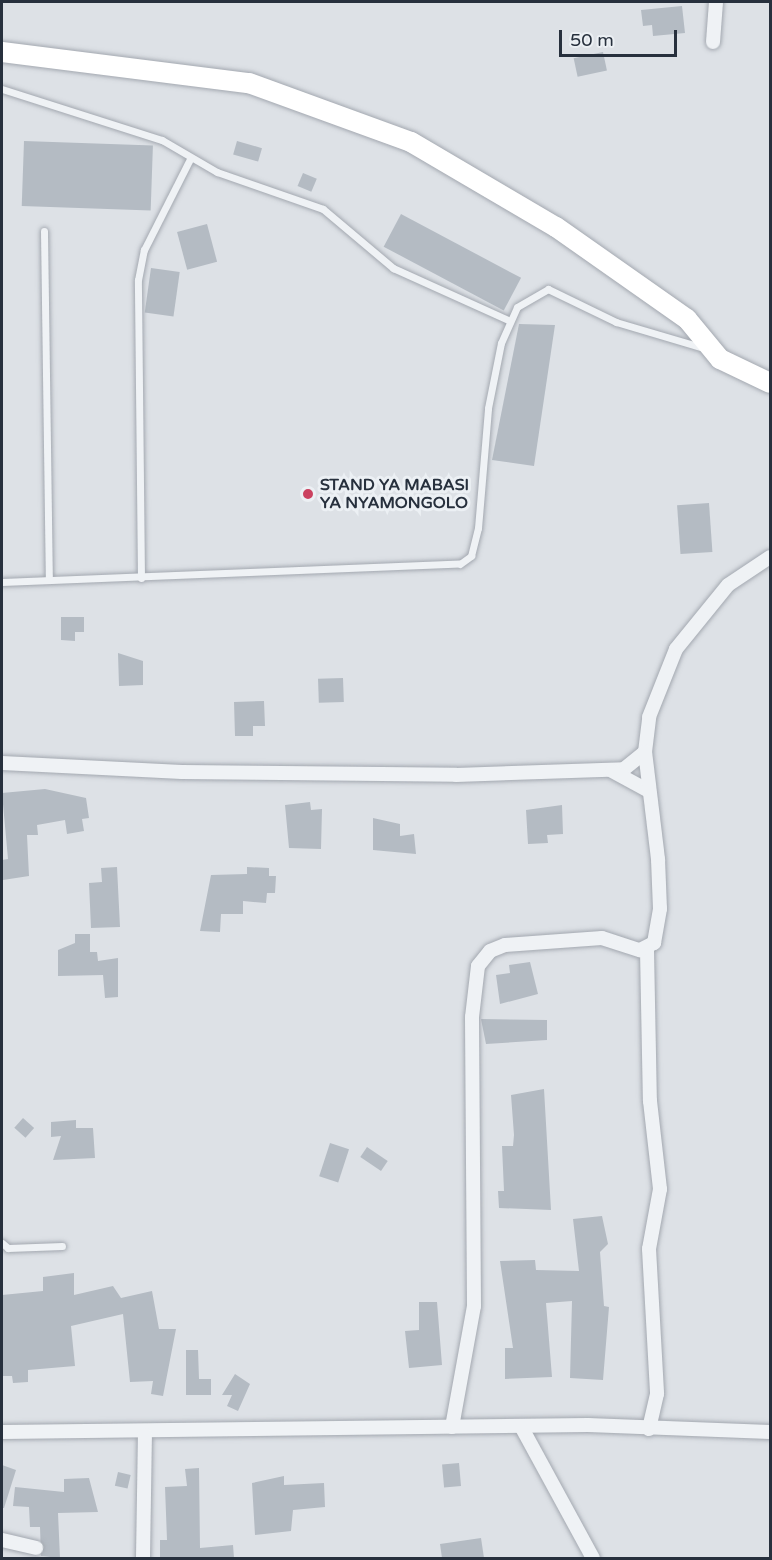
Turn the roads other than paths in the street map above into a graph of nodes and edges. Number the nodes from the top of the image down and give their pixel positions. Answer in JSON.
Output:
{"nodes":[{"id":1,"x":716,"y":2,"type":"edge"},
{"id":2,"x":713,"y":42,"type":"dead end"},
{"id":3,"x":2,"y":52,"type":"edge"},
{"id":4,"x":2,"y":89,"type":"edge"},
{"id":5,"x":190,"y":159,"type":"junction"},
{"id":6,"x":44,"y":231,"type":"dead end"},
{"id":7,"x":508,"y":320,"type":"junction"},
{"id":8,"x":711,"y":349,"type":"junction"},
{"id":9,"x":771,"y":383,"type":"edge"},
{"id":10,"x":771,"y":557,"type":"edge"},
{"id":11,"x":141,"y":578,"type":"junction"},
{"id":12,"x":49,"y":580,"type":"junction"},
{"id":13,"x":2,"y":582,"type":"edge"},
{"id":14,"x":645,"y":752,"type":"junction"},
{"id":15,"x":2,"y":763,"type":"edge"},
{"id":16,"x":612,"y":771,"type":"junction"},
{"id":17,"x":649,"y":791,"type":"junction"},
{"id":18,"x":647,"y":950,"type":"junction"},
{"id":19,"x":2,"y":1243,"type":"edge"},
{"id":20,"x":62,"y":1246,"type":"dead end"},
{"id":21,"x":453,"y":1427,"type":"junction"},
{"id":22,"x":522,"y":1428,"type":"junction"},
{"id":23,"x":649,"y":1429,"type":"junction"},
{"id":24,"x":2,"y":1432,"type":"edge"},
{"id":25,"x":771,"y":1432,"type":"edge"},
{"id":26,"x":145,"y":1435,"type":"junction"},
{"id":27,"x":2,"y":1540,"type":"edge"},
{"id":28,"x":36,"y":1548,"type":"dead end"},
{"id":29,"x":143,"y":1558,"type":"edge"},
{"id":30,"x":593,"y":1558,"type":"edge"}],
"edges":[{"from":1,"to":2,"type":"street"},
{"from":3,"to":8,"type":"main road"},
{"from":4,"to":5,"type":"lane"},
{"from":5,"to":7,"type":"lane"},
{"from":5,"to":11,"type":"lane"},
{"from":6,"to":12,"type":"lane"},
{"from":7,"to":8,"type":"lane"},
{"from":7,"to":11,"type":"lane"},
{"from":8,"to":9,"type":"main road"},
{"from":10,"to":14,"type":"street"},
{"from":11,"to":12,"type":"lane"},
{"from":12,"to":13,"type":"lane"},
{"from":14,"to":16,"type":"street"},
{"from":14,"to":17,"type":"street"},
{"from":15,"to":16,"type":"street"},
{"from":16,"to":17,"type":"street"},
{"from":17,"to":18,"type":"street"},
{"from":18,"to":21,"type":"street"},
{"from":18,"to":23,"type":"street"},
{"from":19,"to":20,"type":"lane"},
{"from":21,"to":22,"type":"street"},
{"from":21,"to":26,"type":"street"},
{"from":22,"to":23,"type":"street"},
{"from":22,"to":30,"type":"street"},
{"from":23,"to":25,"type":"street"},
{"from":24,"to":26,"type":"street"},
{"from":26,"to":29,"type":"street"},
{"from":27,"to":28,"type":"street"}]}
